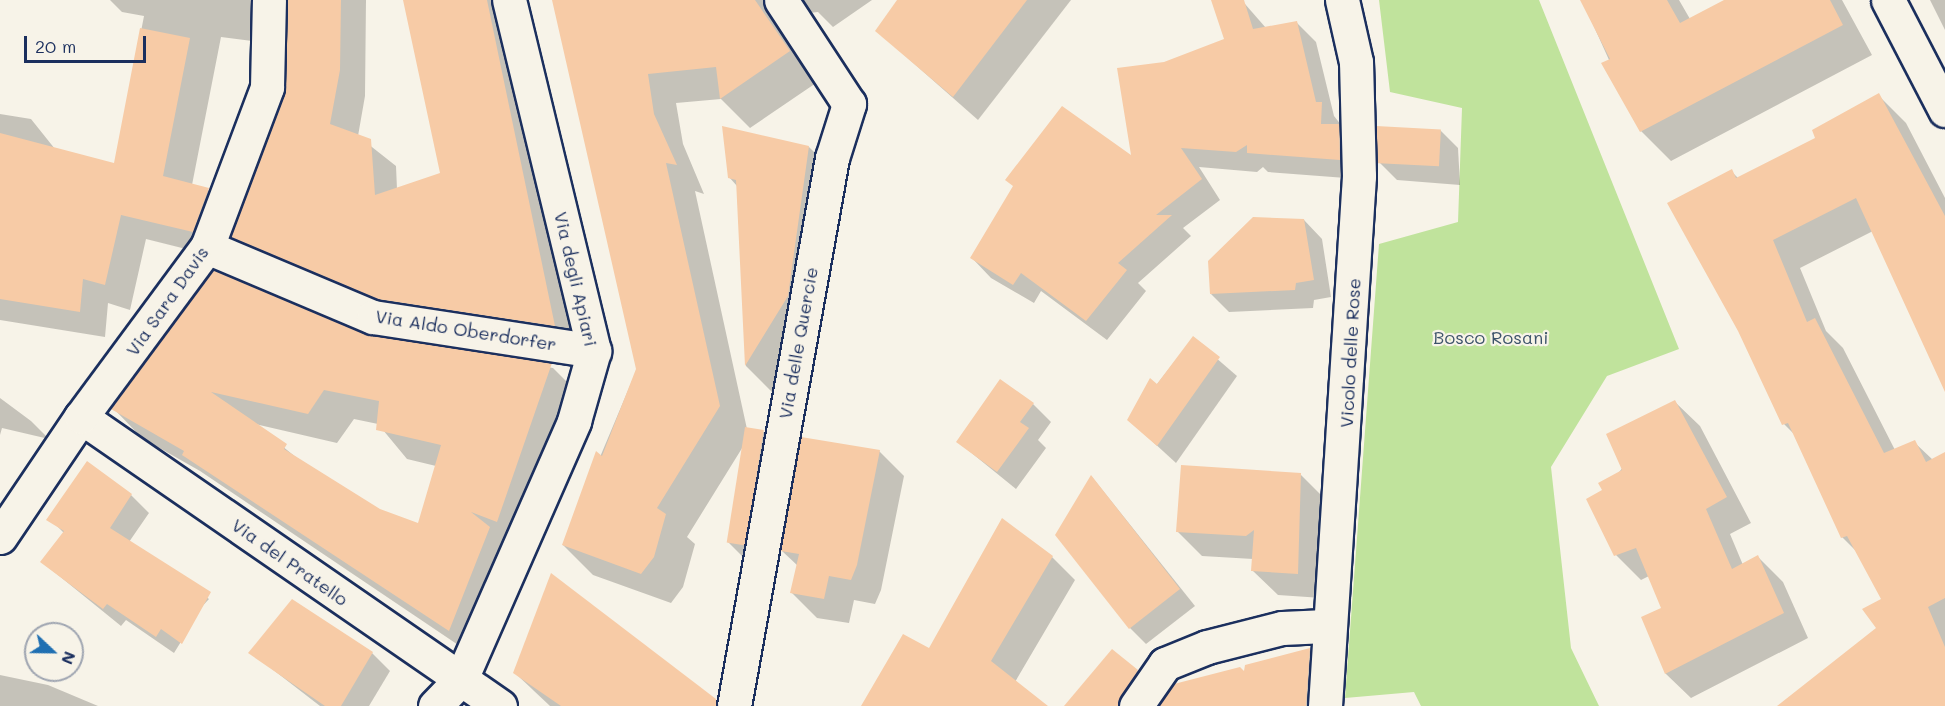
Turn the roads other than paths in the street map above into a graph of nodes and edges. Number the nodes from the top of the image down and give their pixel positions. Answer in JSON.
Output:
{"nodes":[{"id":1,"x":269,"y":0,"type":"edge"},
{"id":2,"x":509,"y":0,"type":"edge"},
{"id":3,"x":781,"y":0,"type":"edge"},
{"id":4,"x":1342,"y":0,"type":"edge"},
{"id":5,"x":1888,"y":0,"type":"edge"},
{"id":6,"x":1945,"y":110,"type":"edge"},
{"id":7,"x":207,"y":246,"type":"junction"},
{"id":8,"x":594,"y":351,"type":"junction"},
{"id":9,"x":81,"y":417,"type":"junction"},
{"id":10,"x":0,"y":537,"type":"edge"},
{"id":11,"x":1326,"y":626,"type":"junction"},
{"id":12,"x":461,"y":679,"type":"junction"},
{"id":13,"x":435,"y":706,"type":"edge"},
{"id":14,"x":500,"y":706,"type":"edge"},
{"id":15,"x":735,"y":706,"type":"edge"},
{"id":16,"x":1136,"y":706,"type":"edge"},
{"id":17,"x":1325,"y":706,"type":"edge"}],
"edges":[{"from":1,"to":7,"type":"street","name":"Via Sara Davis"},
{"from":2,"to":8,"type":"street","name":"Via degli Apiari"},
{"from":3,"to":15,"type":"street","name":"Via delle Quercie"},
{"from":4,"to":11,"type":"street","name":"Vicolo delle Rose"},
{"from":5,"to":6,"type":"street"},
{"from":7,"to":8,"type":"street","name":"Via Aldo Oberdorfer"},
{"from":7,"to":9,"type":"street","name":"Via Sara Davis"},
{"from":8,"to":12,"type":"street","name":"Via degli Apiari"},
{"from":9,"to":10,"type":"street","name":"Via Sara Davis"},
{"from":9,"to":12,"type":"street","name":"Via del Pratello"},
{"from":11,"to":16,"type":"street"},
{"from":11,"to":17,"type":"street","name":"Vicolo delle Rose"},
{"from":12,"to":13,"type":"street","name":"Via degli Apiari"},
{"from":12,"to":14,"type":"street","name":"Via del Pratello"}]}
